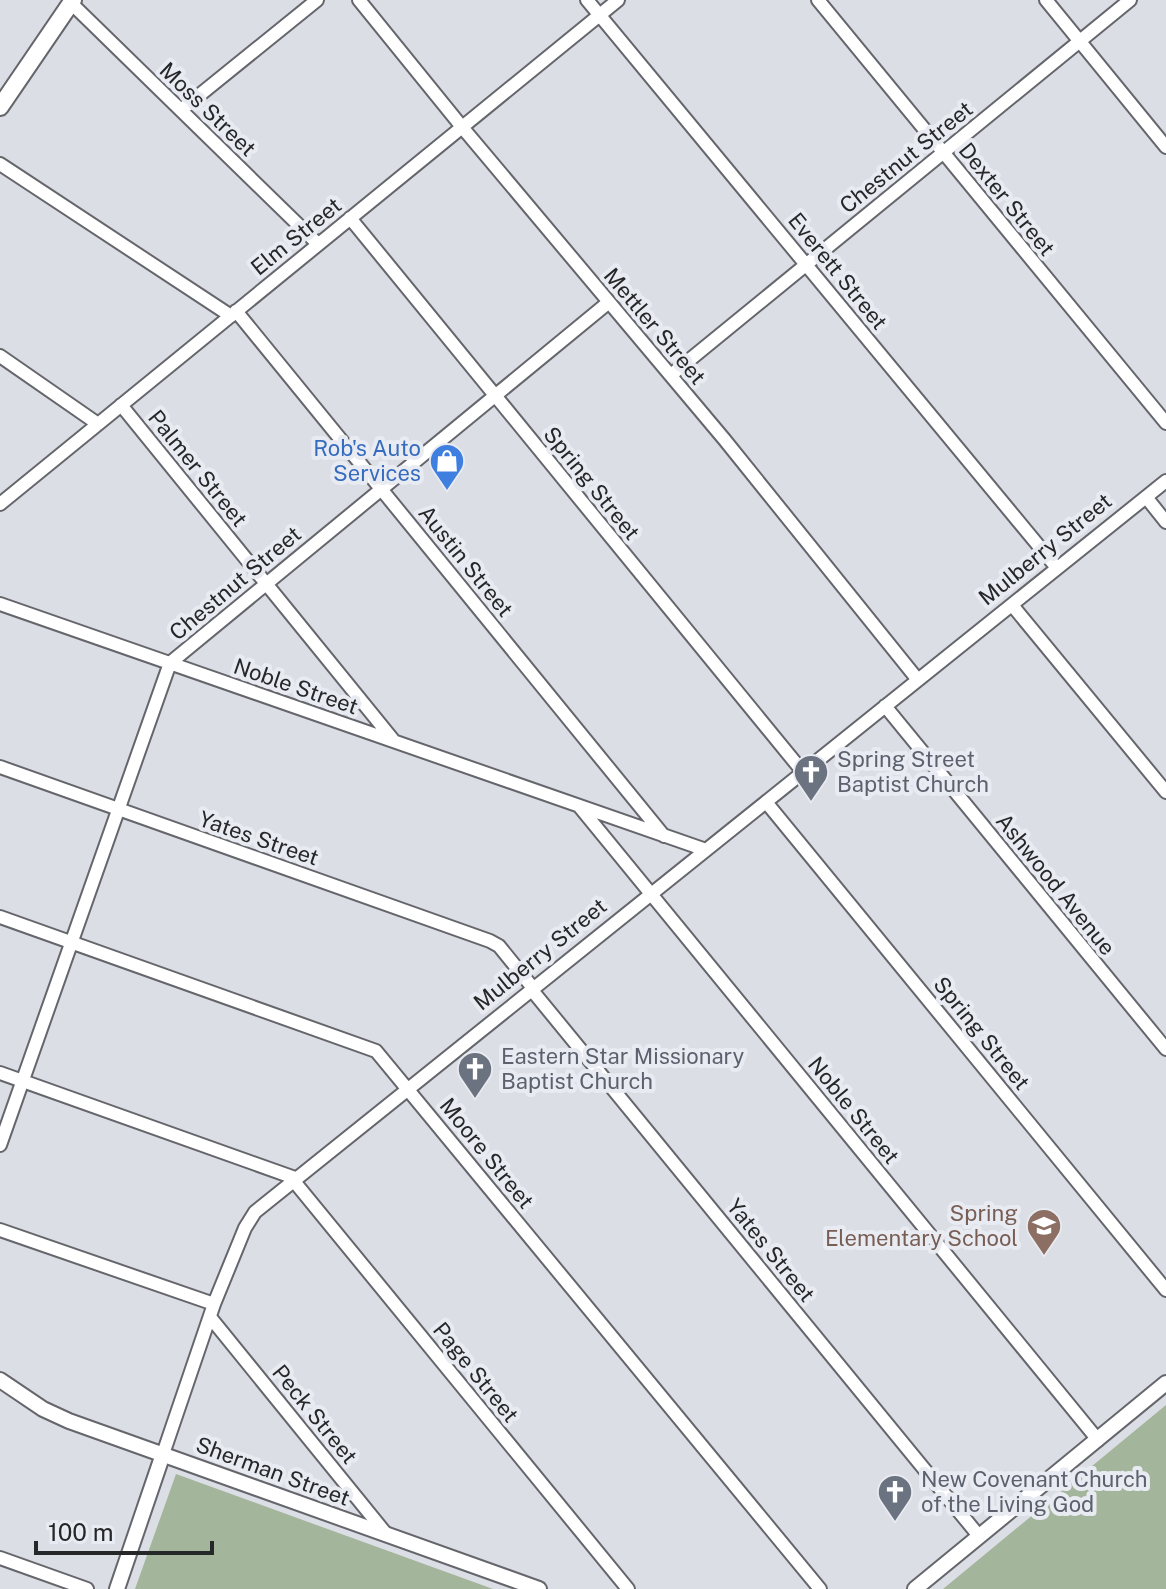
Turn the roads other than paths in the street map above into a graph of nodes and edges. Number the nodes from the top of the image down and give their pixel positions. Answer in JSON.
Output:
{"nodes":[{"id":1,"x":317,"y":0,"type":"edge"},
{"id":2,"x":359,"y":0,"type":"edge"},
{"id":3,"x":587,"y":0,"type":"edge"},
{"id":4,"x":618,"y":0,"type":"edge"},
{"id":5,"x":818,"y":0,"type":"edge"},
{"id":6,"x":1046,"y":0,"type":"edge"},
{"id":7,"x":1130,"y":0,"type":"edge"},
{"id":8,"x":72,"y":2,"type":"edge"},
{"id":9,"x":599,"y":15,"type":"junction"},
{"id":10,"x":1079,"y":41,"type":"junction"},
{"id":11,"x":0,"y":107,"type":"edge"},
{"id":12,"x":181,"y":110,"type":"junction"},
{"id":13,"x":462,"y":127,"type":"junction"},
{"id":14,"x":1166,"y":147,"type":"edge"},
{"id":15,"x":943,"y":152,"type":"junction"},
{"id":16,"x":0,"y":164,"type":"edge"},
{"id":17,"x":350,"y":218,"type":"junction"},
{"id":18,"x":318,"y":244,"type":"junction"},
{"id":19,"x":806,"y":264,"type":"junction"},
{"id":20,"x":609,"y":302,"type":"junction"},
{"id":21,"x":233,"y":314,"type":"junction"},
{"id":22,"x":0,"y":356,"type":"edge"},
{"id":23,"x":671,"y":375,"type":"junction"},
{"id":24,"x":495,"y":396,"type":"junction"},
{"id":25,"x":121,"y":405,"type":"junction"},
{"id":26,"x":1166,"y":423,"type":"edge"},
{"id":27,"x":98,"y":424,"type":"junction"},
{"id":28,"x":1166,"y":481,"type":"edge"},
{"id":29,"x":381,"y":489,"type":"junction"},
{"id":30,"x":1146,"y":497,"type":"junction"},
{"id":31,"x":0,"y":504,"type":"edge"},
{"id":32,"x":1166,"y":522,"type":"edge"},
{"id":33,"x":1057,"y":568,"type":"junction"},
{"id":34,"x":266,"y":583,"type":"junction"},
{"id":35,"x":0,"y":604,"type":"edge"},
{"id":36,"x":1012,"y":605,"type":"junction"},
{"id":37,"x":170,"y":663,"type":"junction"},
{"id":38,"x":918,"y":680,"type":"junction"},
{"id":39,"x":885,"y":706,"type":"junction"},
{"id":40,"x":396,"y":743,"type":"junction"},
{"id":41,"x":0,"y":767,"type":"edge"},
{"id":42,"x":803,"y":772,"type":"junction"},
{"id":43,"x":1166,"y":792,"type":"edge"},
{"id":44,"x":766,"y":802,"type":"junction"},
{"id":45,"x":579,"y":806,"type":"junction"},
{"id":46,"x":119,"y":809,"type":"junction"},
{"id":47,"x":664,"y":836,"type":"junction"},
{"id":48,"x":706,"y":850,"type":"junction"},
{"id":49,"x":651,"y":893,"type":"junction"},
{"id":50,"x":0,"y":917,"type":"edge"},
{"id":51,"x":73,"y":943,"type":"junction"},
{"id":52,"x":532,"y":988,"type":"junction"},
{"id":53,"x":1166,"y":1049,"type":"edge"},
{"id":54,"x":0,"y":1073,"type":"edge"},
{"id":55,"x":23,"y":1081,"type":"junction"},
{"id":56,"x":408,"y":1088,"type":"junction"},
{"id":57,"x":0,"y":1145,"type":"edge"},
{"id":58,"x":294,"y":1179,"type":"junction"},
{"id":59,"x":0,"y":1230,"type":"edge"},
{"id":60,"x":1166,"y":1290,"type":"edge"},
{"id":61,"x":212,"y":1311,"type":"junction"},
{"id":62,"x":0,"y":1380,"type":"edge"},
{"id":63,"x":1166,"y":1383,"type":"edge"},
{"id":64,"x":1098,"y":1440,"type":"junction"},
{"id":65,"x":163,"y":1454,"type":"junction"},
{"id":66,"x":389,"y":1536,"type":"junction"},
{"id":67,"x":979,"y":1536,"type":"junction"},
{"id":68,"x":0,"y":1558,"type":"edge"},
{"id":69,"x":87,"y":1589,"type":"edge"},
{"id":70,"x":117,"y":1589,"type":"edge"},
{"id":71,"x":539,"y":1589,"type":"edge"},
{"id":72,"x":628,"y":1589,"type":"edge"},
{"id":73,"x":820,"y":1589,"type":"edge"},
{"id":74,"x":915,"y":1589,"type":"edge"}],
"edges":[{"from":1,"to":12,"type":"street"},
{"from":2,"to":13,"type":"street","name":"Mettler Street"},
{"from":3,"to":9,"type":"street","name":"Everett Street"},
{"from":4,"to":9,"type":"street","name":"Elm Street"},
{"from":5,"to":15,"type":"street","name":"Dexter Street"},
{"from":6,"to":10,"type":"street"},
{"from":7,"to":10,"type":"street","name":"Chestnut Street"},
{"from":8,"to":11,"type":"main road"},
{"from":8,"to":12,"type":"street","name":"Moss Street"},
{"from":9,"to":13,"type":"street","name":"Elm Street"},
{"from":9,"to":19,"type":"street","name":"Everett Street"},
{"from":10,"to":14,"type":"street"},
{"from":10,"to":15,"type":"street","name":"Chestnut Street"},
{"from":12,"to":18,"type":"street","name":"Moss Street"},
{"from":13,"to":17,"type":"street","name":"Elm Street"},
{"from":13,"to":20,"type":"street","name":"Mettler Street"},
{"from":15,"to":19,"type":"street","name":"Chestnut Street"},
{"from":15,"to":26,"type":"street","name":"Dexter Street"},
{"from":16,"to":21,"type":"street","name":"Austin Street"},
{"from":17,"to":18,"type":"street","name":"Elm Street"},
{"from":17,"to":24,"type":"street","name":"Spring Street"},
{"from":18,"to":21,"type":"street","name":"Elm Street"},
{"from":19,"to":23,"type":"street","name":"Chestnut Street"},
{"from":19,"to":33,"type":"street","name":"Everett Street"},
{"from":20,"to":23,"type":"street","name":"Mettler Street"},
{"from":20,"to":24,"type":"street","name":"Chestnut Street"},
{"from":21,"to":25,"type":"street","name":"Elm Street"},
{"from":21,"to":29,"type":"street","name":"Austin Street"},
{"from":22,"to":27,"type":"street"},
{"from":23,"to":38,"type":"street","name":"Mettler Street"},
{"from":24,"to":29,"type":"street","name":"Chestnut Street"},
{"from":24,"to":42,"type":"street","name":"Spring Street"},
{"from":25,"to":27,"type":"street","name":"Elm Street"},
{"from":25,"to":34,"type":"street","name":"Palmer Street"},
{"from":27,"to":31,"type":"street","name":"Elm Street"},
{"from":28,"to":30,"type":"street","name":"Mulberry Street"},
{"from":29,"to":34,"type":"street","name":"Chestnut Street"},
{"from":29,"to":47,"type":"street","name":"Austin Street"},
{"from":30,"to":32,"type":"street"},
{"from":30,"to":33,"type":"street","name":"Mulberry Street"},
{"from":33,"to":36,"type":"street","name":"Mulberry Street"},
{"from":34,"to":37,"type":"street","name":"Chestnut Street"},
{"from":34,"to":40,"type":"street","name":"Palmer Street"},
{"from":35,"to":37,"type":"street","name":"Noble Street"},
{"from":36,"to":38,"type":"street","name":"Mulberry Street"},
{"from":36,"to":43,"type":"street"},
{"from":37,"to":40,"type":"street","name":"Noble Street"},
{"from":37,"to":46,"type":"street","name":"Chestnut Street"},
{"from":38,"to":39,"type":"street","name":"Mulberry Street"},
{"from":39,"to":42,"type":"street","name":"Mulberry Street"},
{"from":39,"to":53,"type":"street","name":"Ashwood Avenue"},
{"from":40,"to":45,"type":"street","name":"Noble Street"},
{"from":41,"to":46,"type":"street","name":"Yates Street"},
{"from":42,"to":44,"type":"street","name":"Mulberry Street"},
{"from":44,"to":48,"type":"street","name":"Mulberry Street"},
{"from":44,"to":60,"type":"street","name":"Spring Street"},
{"from":45,"to":47,"type":"street","name":"Noble Street"},
{"from":45,"to":49,"type":"street","name":"Noble Street"},
{"from":46,"to":51,"type":"street","name":"Chestnut Street"},
{"from":46,"to":52,"type":"street","name":"Yates Street"},
{"from":47,"to":48,"type":"street","name":"Noble Street"},
{"from":48,"to":49,"type":"street","name":"Mulberry Street"},
{"from":49,"to":52,"type":"street","name":"Mulberry Street"},
{"from":49,"to":64,"type":"street","name":"Noble Street"},
{"from":50,"to":51,"type":"street","name":"Moore Street"},
{"from":51,"to":55,"type":"street","name":"Chestnut Street"},
{"from":51,"to":56,"type":"street","name":"Moore Street"},
{"from":52,"to":56,"type":"street","name":"Mulberry Street"},
{"from":52,"to":67,"type":"street","name":"Yates Street"},
{"from":54,"to":55,"type":"street"},
{"from":55,"to":57,"type":"street","name":"Chestnut Street"},
{"from":55,"to":58,"type":"street"},
{"from":56,"to":58,"type":"street","name":"Mulberry Street"},
{"from":56,"to":73,"type":"street","name":"Moore Street"},
{"from":58,"to":61,"type":"street","name":"Mulberry Street"},
{"from":58,"to":72,"type":"street","name":"Page Street"},
{"from":59,"to":61,"type":"street"},
{"from":61,"to":65,"type":"street","name":"Mulberry Street"},
{"from":61,"to":66,"type":"street","name":"Peck Street"},
{"from":62,"to":65,"type":"street","name":"Sherman Street"},
{"from":63,"to":64,"type":"street"},
{"from":64,"to":67,"type":"street"},
{"from":65,"to":66,"type":"street","name":"Sherman Street"},
{"from":65,"to":70,"type":"street","name":"Mulberry Street"},
{"from":66,"to":71,"type":"street","name":"Sherman Street"},
{"from":67,"to":74,"type":"street"},
{"from":68,"to":69,"type":"street"}]}
